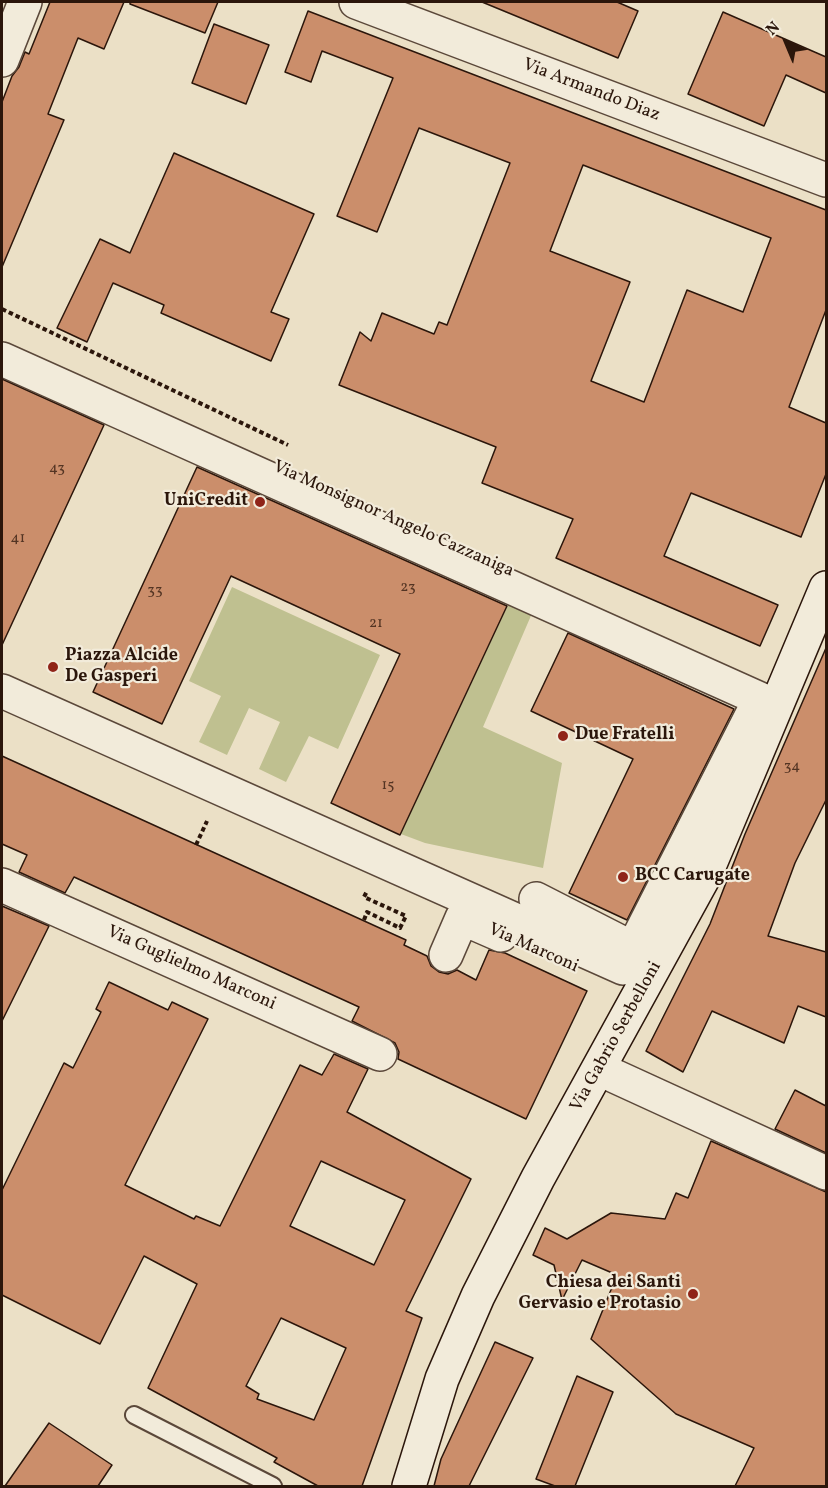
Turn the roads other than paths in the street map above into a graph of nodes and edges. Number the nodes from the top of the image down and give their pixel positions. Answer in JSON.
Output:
{"nodes":[{"id":1,"x":25,"y":2,"type":"edge"},
{"id":2,"x":356,"y":2,"type":"edge"},
{"id":3,"x":2,"y":60,"type":"edge"},
{"id":4,"x":826,"y":180,"type":"edge"},
{"id":5,"x":2,"y":347,"type":"edge"},
{"id":6,"x":2,"y":359,"type":"edge"},
{"id":7,"x":826,"y":588,"type":"edge"},
{"id":8,"x":2,"y":668,"type":"edge"},
{"id":9,"x":2,"y":691,"type":"edge"},
{"id":10,"x":784,"y":692,"type":"junction"},
{"id":11,"x":453,"y":873,"type":"dead end"},
{"id":12,"x":2,"y":885,"type":"edge"},
{"id":13,"x":536,"y":899,"type":"dead end"},
{"id":14,"x":634,"y":949,"type":"junction"},
{"id":15,"x":446,"y":955,"type":"dead end"},
{"id":16,"x":640,"y":996,"type":"junction"},
{"id":17,"x":380,"y":1054,"type":"dead end"},
{"id":18,"x":599,"y":1069,"type":"junction"},
{"id":19,"x":826,"y":1173,"type":"edge"},
{"id":20,"x":134,"y":1415,"type":"dead end"},
{"id":21,"x":273,"y":1486,"type":"edge"},
{"id":22,"x":409,"y":1486,"type":"edge"}],
"edges":[{"from":1,"to":3,"type":"street"},
{"from":2,"to":4,"type":"street","name":"Via Armando Diaz"},
{"from":5,"to":10,"type":"street","name":"Via Monsignor Angelo Cazzaniga"},
{"from":6,"to":14,"type":"street"},
{"from":7,"to":10,"type":"street","name":"Via Gabrio Serbelloni"},
{"from":8,"to":11,"type":"street"},
{"from":9,"to":14,"type":"street"},
{"from":10,"to":16,"type":"street","name":"Via Gabrio Serbelloni"},
{"from":12,"to":17,"type":"street","name":"Via Guglielmo Marconi"},
{"from":13,"to":14,"type":"street"},
{"from":15,"to":16,"type":"street","name":"Via Marconi"},
{"from":16,"to":18,"type":"street","name":"Via Gabrio Serbelloni"},
{"from":18,"to":19,"type":"street"},
{"from":18,"to":22,"type":"street","name":"Via Gabrio Serbelloni"},
{"from":20,"to":21,"type":"lane"}]}
